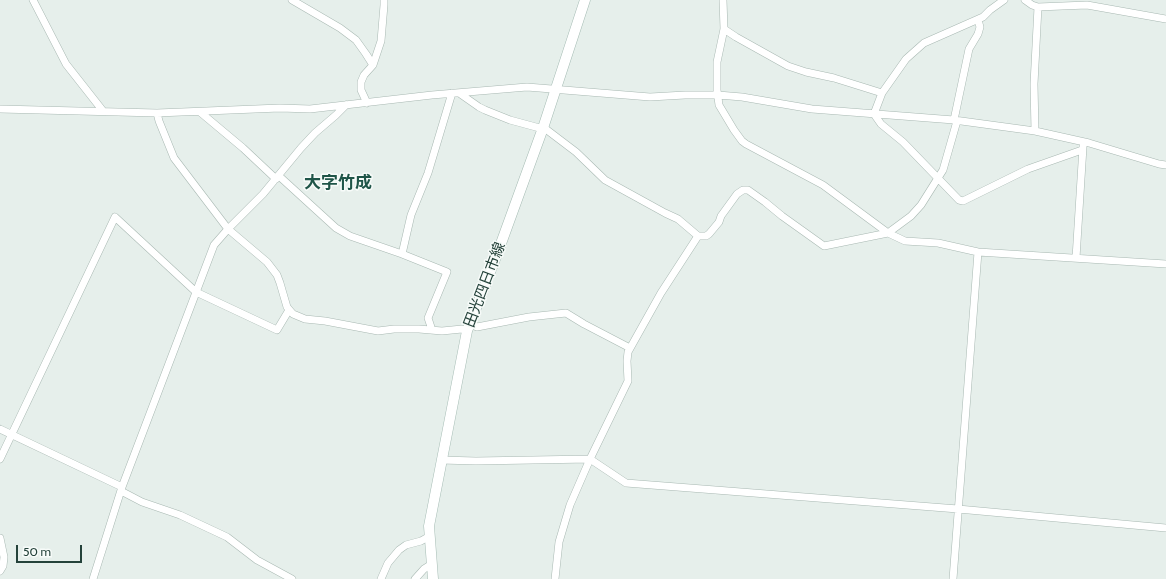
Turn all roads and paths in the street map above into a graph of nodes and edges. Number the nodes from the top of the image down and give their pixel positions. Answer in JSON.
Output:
{"nodes":[{"id":1,"x":33,"y":0,"type":"edge"},
{"id":2,"x":292,"y":0,"type":"edge"},
{"id":3,"x":384,"y":0,"type":"edge"},
{"id":4,"x":585,"y":0,"type":"edge"},
{"id":5,"x":723,"y":0,"type":"edge"},
{"id":6,"x":1004,"y":0,"type":"edge"},
{"id":7,"x":1025,"y":0,"type":"edge"},
{"id":8,"x":1038,"y":7,"type":"junction"},
{"id":9,"x":1166,"y":18,"type":"edge"},
{"id":10,"x":978,"y":20,"type":"junction"},
{"id":11,"x":724,"y":29,"type":"junction"},
{"id":12,"x":372,"y":65,"type":"junction"},
{"id":13,"x":556,"y":90,"type":"junction"},
{"id":14,"x":456,"y":93,"type":"junction"},
{"id":15,"x":882,"y":93,"type":"junction"},
{"id":16,"x":718,"y":95,"type":"junction"},
{"id":17,"x":367,"y":103,"type":"junction"},
{"id":18,"x":346,"y":105,"type":"junction"},
{"id":19,"x":0,"y":109,"type":"edge"},
{"id":20,"x":103,"y":111,"type":"junction"},
{"id":21,"x":200,"y":112,"type":"junction"},
{"id":22,"x":157,"y":113,"type":"junction"},
{"id":23,"x":874,"y":114,"type":"junction"},
{"id":24,"x":955,"y":121,"type":"junction"},
{"id":25,"x":543,"y":128,"type":"junction"},
{"id":26,"x":1035,"y":131,"type":"junction"},
{"id":27,"x":1083,"y":147,"type":"junction"},
{"id":28,"x":1166,"y":165,"type":"edge"},
{"id":29,"x":277,"y":178,"type":"junction"},
{"id":30,"x":938,"y":178,"type":"junction"},
{"id":31,"x":228,"y":229,"type":"junction"},
{"id":32,"x":888,"y":233,"type":"junction"},
{"id":33,"x":698,"y":236,"type":"junction"},
{"id":34,"x":978,"y":252,"type":"junction"},
{"id":35,"x":402,"y":254,"type":"junction"},
{"id":36,"x":1076,"y":258,"type":"junction"},
{"id":37,"x":1166,"y":264,"type":"edge"},
{"id":38,"x":196,"y":292,"type":"junction"},
{"id":39,"x":289,"y":310,"type":"junction"},
{"id":40,"x":468,"y":328,"type":"junction"},
{"id":41,"x":432,"y":330,"type":"junction"},
{"id":42,"x":630,"y":348,"type":"junction"},
{"id":43,"x":0,"y":429,"type":"edge"},
{"id":44,"x":12,"y":434,"type":"junction"},
{"id":45,"x":0,"y":459,"type":"edge"},
{"id":46,"x":590,"y":459,"type":"junction"},
{"id":47,"x":441,"y":460,"type":"junction"},
{"id":48,"x":122,"y":489,"type":"junction"},
{"id":49,"x":958,"y":509,"type":"junction"},
{"id":50,"x":1166,"y":528,"type":"edge"},
{"id":51,"x":430,"y":536,"type":"junction"},
{"id":52,"x":0,"y":538,"type":"edge"},
{"id":53,"x":432,"y":564,"type":"junction"},
{"id":54,"x":0,"y":571,"type":"edge"},
{"id":55,"x":92,"y":579,"type":"edge"},
{"id":56,"x":292,"y":579,"type":"edge"},
{"id":57,"x":381,"y":579,"type":"edge"},
{"id":58,"x":415,"y":579,"type":"edge"},
{"id":59,"x":433,"y":579,"type":"edge"},
{"id":60,"x":555,"y":579,"type":"edge"},
{"id":61,"x":952,"y":579,"type":"edge"}],
"edges":[{"from":1,"to":20,"type":"street"},
{"from":2,"to":12,"type":"street"},
{"from":3,"to":12,"type":"street"},
{"from":4,"to":13,"type":"main road","name":"田光四日市線"},
{"from":5,"to":11,"type":"street"},
{"from":6,"to":10,"type":"street"},
{"from":7,"to":8,"type":"street"},
{"from":8,"to":9,"type":"street"},
{"from":8,"to":26,"type":"street"},
{"from":10,"to":15,"type":"street"},
{"from":10,"to":24,"type":"street"},
{"from":11,"to":15,"type":"street"},
{"from":11,"to":16,"type":"street"},
{"from":12,"to":17,"type":"street"},
{"from":13,"to":14,"type":"street"},
{"from":13,"to":16,"type":"street"},
{"from":13,"to":25,"type":"main road","name":"田光四日市線"},
{"from":14,"to":17,"type":"street"},
{"from":14,"to":25,"type":"street"},
{"from":14,"to":35,"type":"street"},
{"from":15,"to":23,"type":"street"},
{"from":16,"to":23,"type":"street"},
{"from":16,"to":32,"type":"street"},
{"from":17,"to":18,"type":"street"},
{"from":18,"to":21,"type":"street"},
{"from":18,"to":29,"type":"street"},
{"from":19,"to":20,"type":"street"},
{"from":20,"to":22,"type":"street"},
{"from":21,"to":22,"type":"street"},
{"from":21,"to":29,"type":"street"},
{"from":22,"to":31,"type":"street"},
{"from":23,"to":24,"type":"street"},
{"from":23,"to":30,"type":"street"},
{"from":24,"to":26,"type":"street"},
{"from":24,"to":30,"type":"street"},
{"from":25,"to":33,"type":"street"},
{"from":25,"to":40,"type":"main road","name":"田光四日市線"},
{"from":26,"to":27,"type":"street"},
{"from":27,"to":28,"type":"street"},
{"from":27,"to":30,"type":"street"},
{"from":27,"to":36,"type":"street"},
{"from":29,"to":31,"type":"street"},
{"from":29,"to":35,"type":"street"},
{"from":30,"to":32,"type":"street"},
{"from":31,"to":38,"type":"street"},
{"from":31,"to":39,"type":"street"},
{"from":32,"to":33,"type":"street"},
{"from":32,"to":34,"type":"street"},
{"from":33,"to":42,"type":"street"},
{"from":34,"to":36,"type":"street"},
{"from":34,"to":49,"type":"street"},
{"from":35,"to":41,"type":"street"},
{"from":36,"to":37,"type":"street"},
{"from":38,"to":39,"type":"street"},
{"from":38,"to":44,"type":"street"},
{"from":38,"to":48,"type":"street"},
{"from":39,"to":41,"type":"street"},
{"from":40,"to":41,"type":"street"},
{"from":40,"to":42,"type":"street"},
{"from":40,"to":47,"type":"main road","name":"田光四日市線"},
{"from":42,"to":46,"type":"street"},
{"from":43,"to":44,"type":"street"},
{"from":44,"to":45,"type":"street"},
{"from":44,"to":48,"type":"street"},
{"from":46,"to":47,"type":"street"},
{"from":46,"to":49,"type":"street"},
{"from":46,"to":60,"type":"street"},
{"from":47,"to":51,"type":"main road","name":"田光四日市線"},
{"from":48,"to":55,"type":"street"},
{"from":48,"to":56,"type":"street"},
{"from":49,"to":50,"type":"street"},
{"from":49,"to":61,"type":"street"},
{"from":51,"to":53,"type":"main road","name":"田光四日市線"},
{"from":51,"to":57,"type":"street"},
{"from":52,"to":54,"type":"street"},
{"from":53,"to":58,"type":"street"},
{"from":53,"to":59,"type":"main road","name":"田光四日市線"}]}
